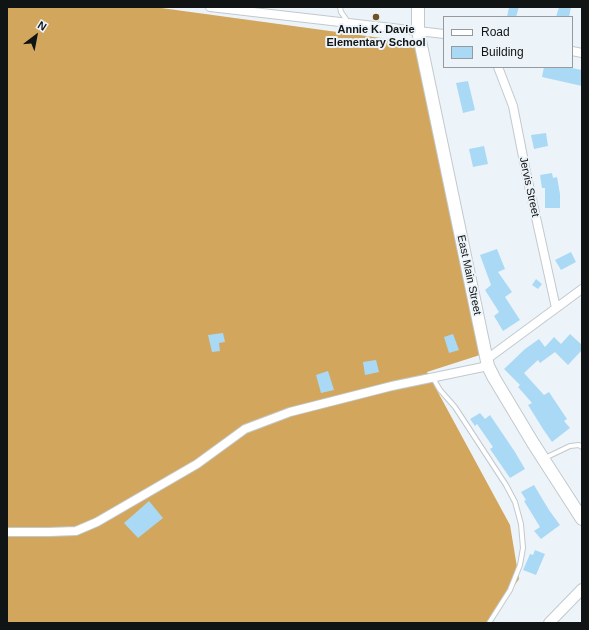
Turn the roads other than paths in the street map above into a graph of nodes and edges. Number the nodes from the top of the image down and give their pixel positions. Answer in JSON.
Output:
{"nodes":[{"id":1,"x":210,"y":7,"type":"edge"},
{"id":2,"x":340,"y":7,"type":"edge"},
{"id":3,"x":418,"y":7,"type":"edge"},
{"id":4,"x":348,"y":23,"type":"junction"},
{"id":5,"x":418,"y":31,"type":"junction"},
{"id":6,"x":443,"y":34,"type":"edge"},
{"id":7,"x":498,"y":68,"type":"edge"},
{"id":8,"x":582,"y":289,"type":"edge"},
{"id":9,"x":556,"y":308,"type":"junction"},
{"id":10,"x":488,"y":363,"type":"junction"},
{"id":11,"x":433,"y":378,"type":"junction"},
{"id":12,"x":582,"y":447,"type":"edge"},
{"id":13,"x":543,"y":459,"type":"junction"},
{"id":14,"x":582,"y":520,"type":"edge"},
{"id":15,"x":7,"y":532,"type":"edge"},
{"id":16,"x":582,"y":589,"type":"edge"},
{"id":17,"x":489,"y":623,"type":"edge"},
{"id":18,"x":549,"y":623,"type":"edge"}],
"edges":[{"from":1,"to":4,"type":"street"},
{"from":2,"to":4,"type":"lane"},
{"from":3,"to":5,"type":"main road","name":"East Main Street"},
{"from":4,"to":5,"type":"street"},
{"from":5,"to":6,"type":"street"},
{"from":5,"to":10,"type":"main road","name":"East Main Street"},
{"from":7,"to":9,"type":"street","name":"Jervis Street"},
{"from":8,"to":9,"type":"street"},
{"from":9,"to":10,"type":"street"},
{"from":10,"to":11,"type":"street"},
{"from":10,"to":13,"type":"main road","name":"East Main Street"},
{"from":11,"to":15,"type":"street"},
{"from":11,"to":17,"type":"lane"},
{"from":12,"to":13,"type":"lane"},
{"from":13,"to":14,"type":"main road","name":"East Main Street"},
{"from":16,"to":18,"type":"street"}]}
